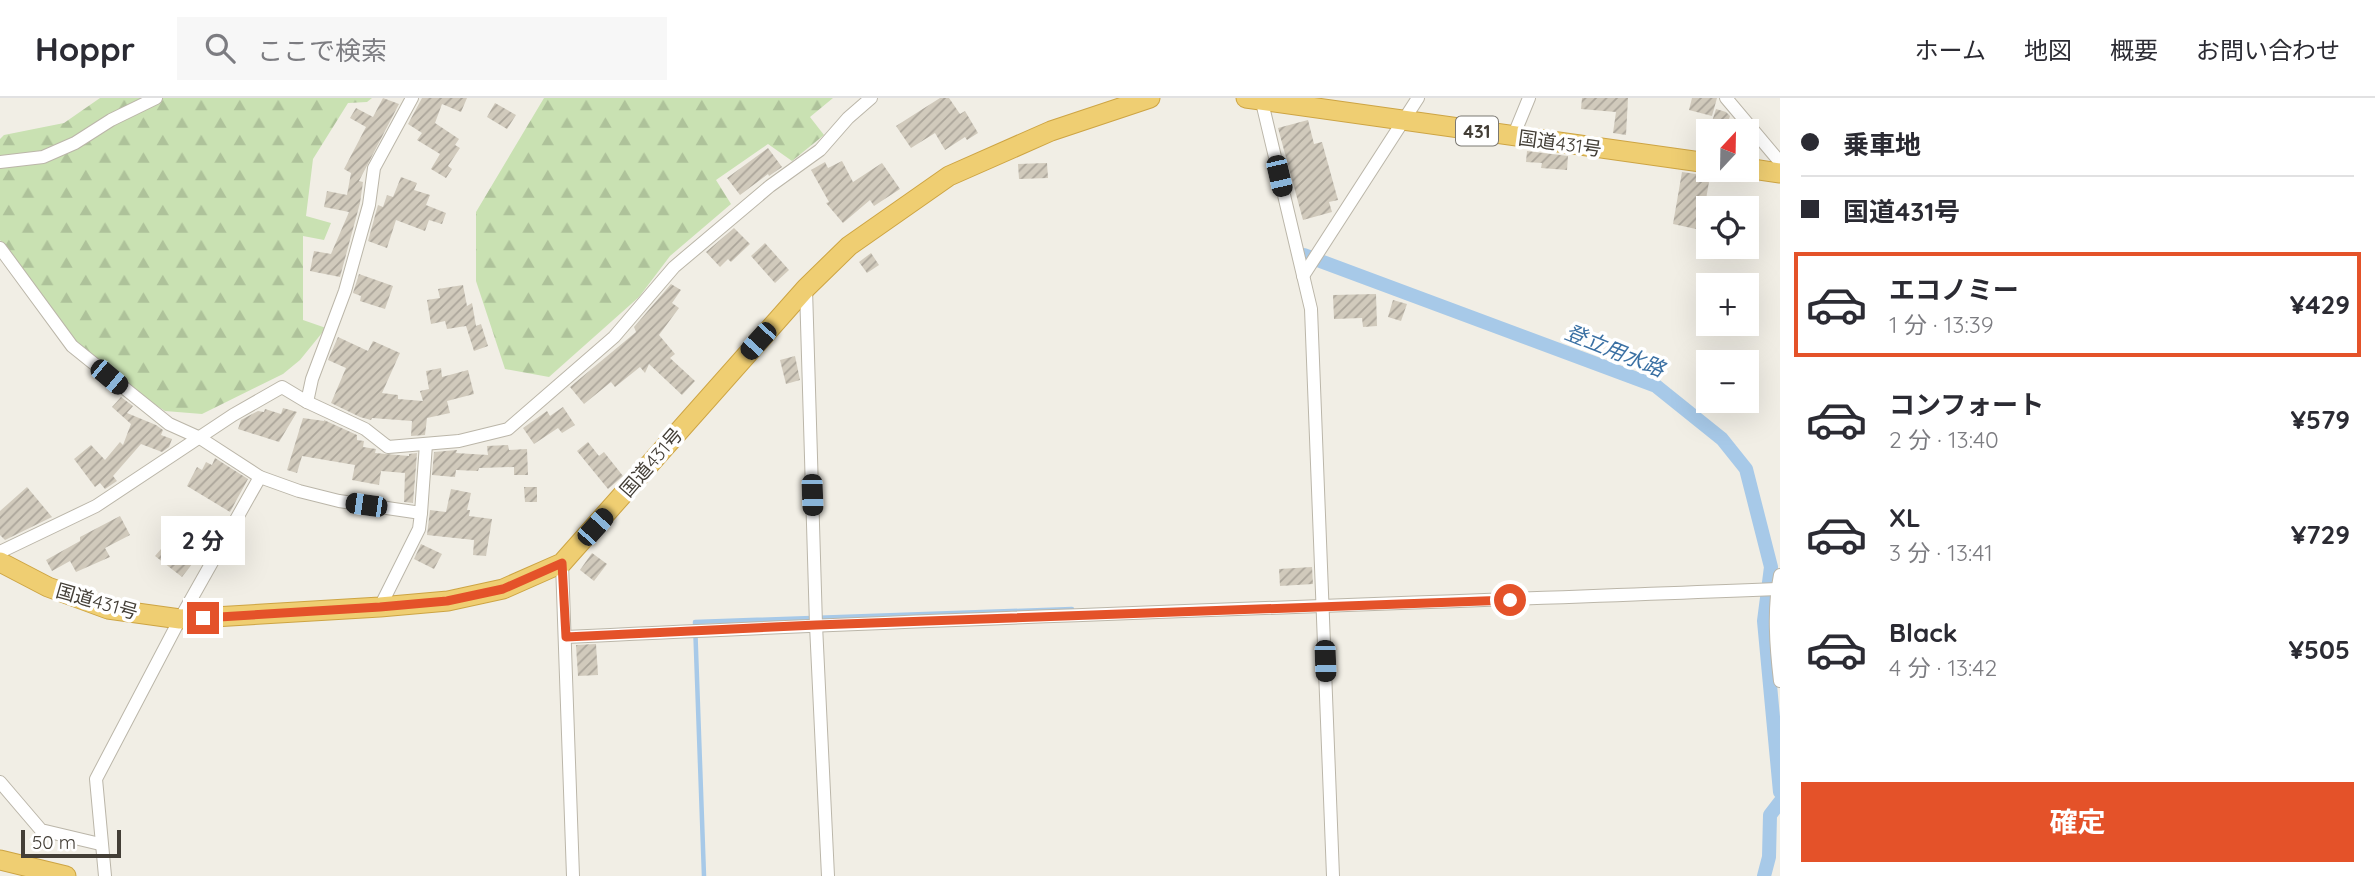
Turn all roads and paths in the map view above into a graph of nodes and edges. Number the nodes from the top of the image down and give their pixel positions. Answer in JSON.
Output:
{"nodes":[{"id":1,"x":156,"y":98,"type":"edge"},
{"id":2,"x":412,"y":98,"type":"edge"},
{"id":3,"x":871,"y":98,"type":"edge"},
{"id":4,"x":1150,"y":98,"type":"edge"},
{"id":5,"x":1418,"y":98,"type":"edge"},
{"id":6,"x":1529,"y":98,"type":"edge"},
{"id":7,"x":1256,"y":99,"type":"edge"},
{"id":8,"x":1729,"y":99,"type":"edge"},
{"id":9,"x":1404,"y":119,"type":"junction"},
{"id":10,"x":1513,"y":136,"type":"junction"},
{"id":11,"x":1696,"y":161,"type":"edge"},
{"id":12,"x":0,"y":162,"type":"edge"},
{"id":13,"x":1780,"y":162,"type":"edge"},
{"id":14,"x":1759,"y":170,"type":"edge"},
{"id":15,"x":1780,"y":173,"type":"edge"},
{"id":16,"x":0,"y":248,"type":"edge"},
{"id":17,"x":1303,"y":276,"type":"junction"},
{"id":18,"x":806,"y":288,"type":"junction"},
{"id":19,"x":307,"y":402,"type":"junction"},
{"id":20,"x":200,"y":438,"type":"junction"},
{"id":21,"x":426,"y":444,"type":"junction"},
{"id":22,"x":260,"y":477,"type":"junction"},
{"id":23,"x":421,"y":513,"type":"junction"},
{"id":24,"x":0,"y":552,"type":"edge"},
{"id":25,"x":0,"y":562,"type":"edge"},
{"id":26,"x":562,"y":563,"type":"junction"},
{"id":27,"x":1780,"y":575,"type":"edge"},
{"id":28,"x":1777,"y":589,"type":"junction"},
{"id":29,"x":380,"y":607,"type":"junction"},
{"id":30,"x":1323,"y":608,"type":"junction"},
{"id":31,"x":180,"y":619,"type":"junction"},
{"id":32,"x":816,"y":625,"type":"junction"},
{"id":33,"x":566,"y":637,"type":"junction"},
{"id":34,"x":1780,"y":681,"type":"edge"},
{"id":35,"x":0,"y":782,"type":"edge"},
{"id":36,"x":100,"y":844,"type":"junction"},
{"id":37,"x":0,"y":860,"type":"edge"},
{"id":38,"x":66,"y":876,"type":"edge"},
{"id":39,"x":105,"y":876,"type":"edge"},
{"id":40,"x":572,"y":876,"type":"edge"},
{"id":41,"x":828,"y":876,"type":"edge"},
{"id":42,"x":1333,"y":876,"type":"edge"}],
"edges":[{"from":1,"to":12,"type":"street"},
{"from":2,"to":19,"type":"street"},
{"from":3,"to":21,"type":"street"},
{"from":4,"to":18,"type":"highway","name":"国道431号"},
{"from":5,"to":9,"type":"street"},
{"from":6,"to":10,"type":"street"},
{"from":7,"to":9,"type":"highway","name":"国道431号","number":"431"},
{"from":7,"to":17,"type":"street"},
{"from":8,"to":13,"type":"street"},
{"from":9,"to":10,"type":"highway","name":"国道431号","number":"431"},
{"from":9,"to":17,"type":"street"},
{"from":10,"to":11,"type":"highway","name":"国道431号","number":"431"},
{"from":14,"to":15,"type":"highway"},
{"from":16,"to":20,"type":"street"},
{"from":17,"to":30,"type":"street"},
{"from":18,"to":26,"type":"highway","name":"国道431号"},
{"from":18,"to":32,"type":"street"},
{"from":19,"to":20,"type":"street"},
{"from":19,"to":21,"type":"street"},
{"from":20,"to":22,"type":"street"},
{"from":20,"to":24,"type":"street"},
{"from":21,"to":23,"type":"street"},
{"from":22,"to":23,"type":"street"},
{"from":22,"to":31,"type":"street"},
{"from":23,"to":29,"type":"street"},
{"from":25,"to":31,"type":"highway","name":"国道431号"},
{"from":26,"to":29,"type":"highway","name":"国道431号"},
{"from":26,"to":33,"type":"street"},
{"from":27,"to":28,"type":"street"},
{"from":28,"to":30,"type":"street"},
{"from":28,"to":34,"type":"street"},
{"from":29,"to":31,"type":"highway","name":"国道431号"},
{"from":30,"to":32,"type":"street"},
{"from":30,"to":42,"type":"street"},
{"from":31,"to":36,"type":"street"},
{"from":32,"to":33,"type":"street"},
{"from":32,"to":41,"type":"street"},
{"from":33,"to":40,"type":"street"},
{"from":35,"to":36,"type":"street"},
{"from":36,"to":39,"type":"street"},
{"from":37,"to":38,"type":"highway"}]}
